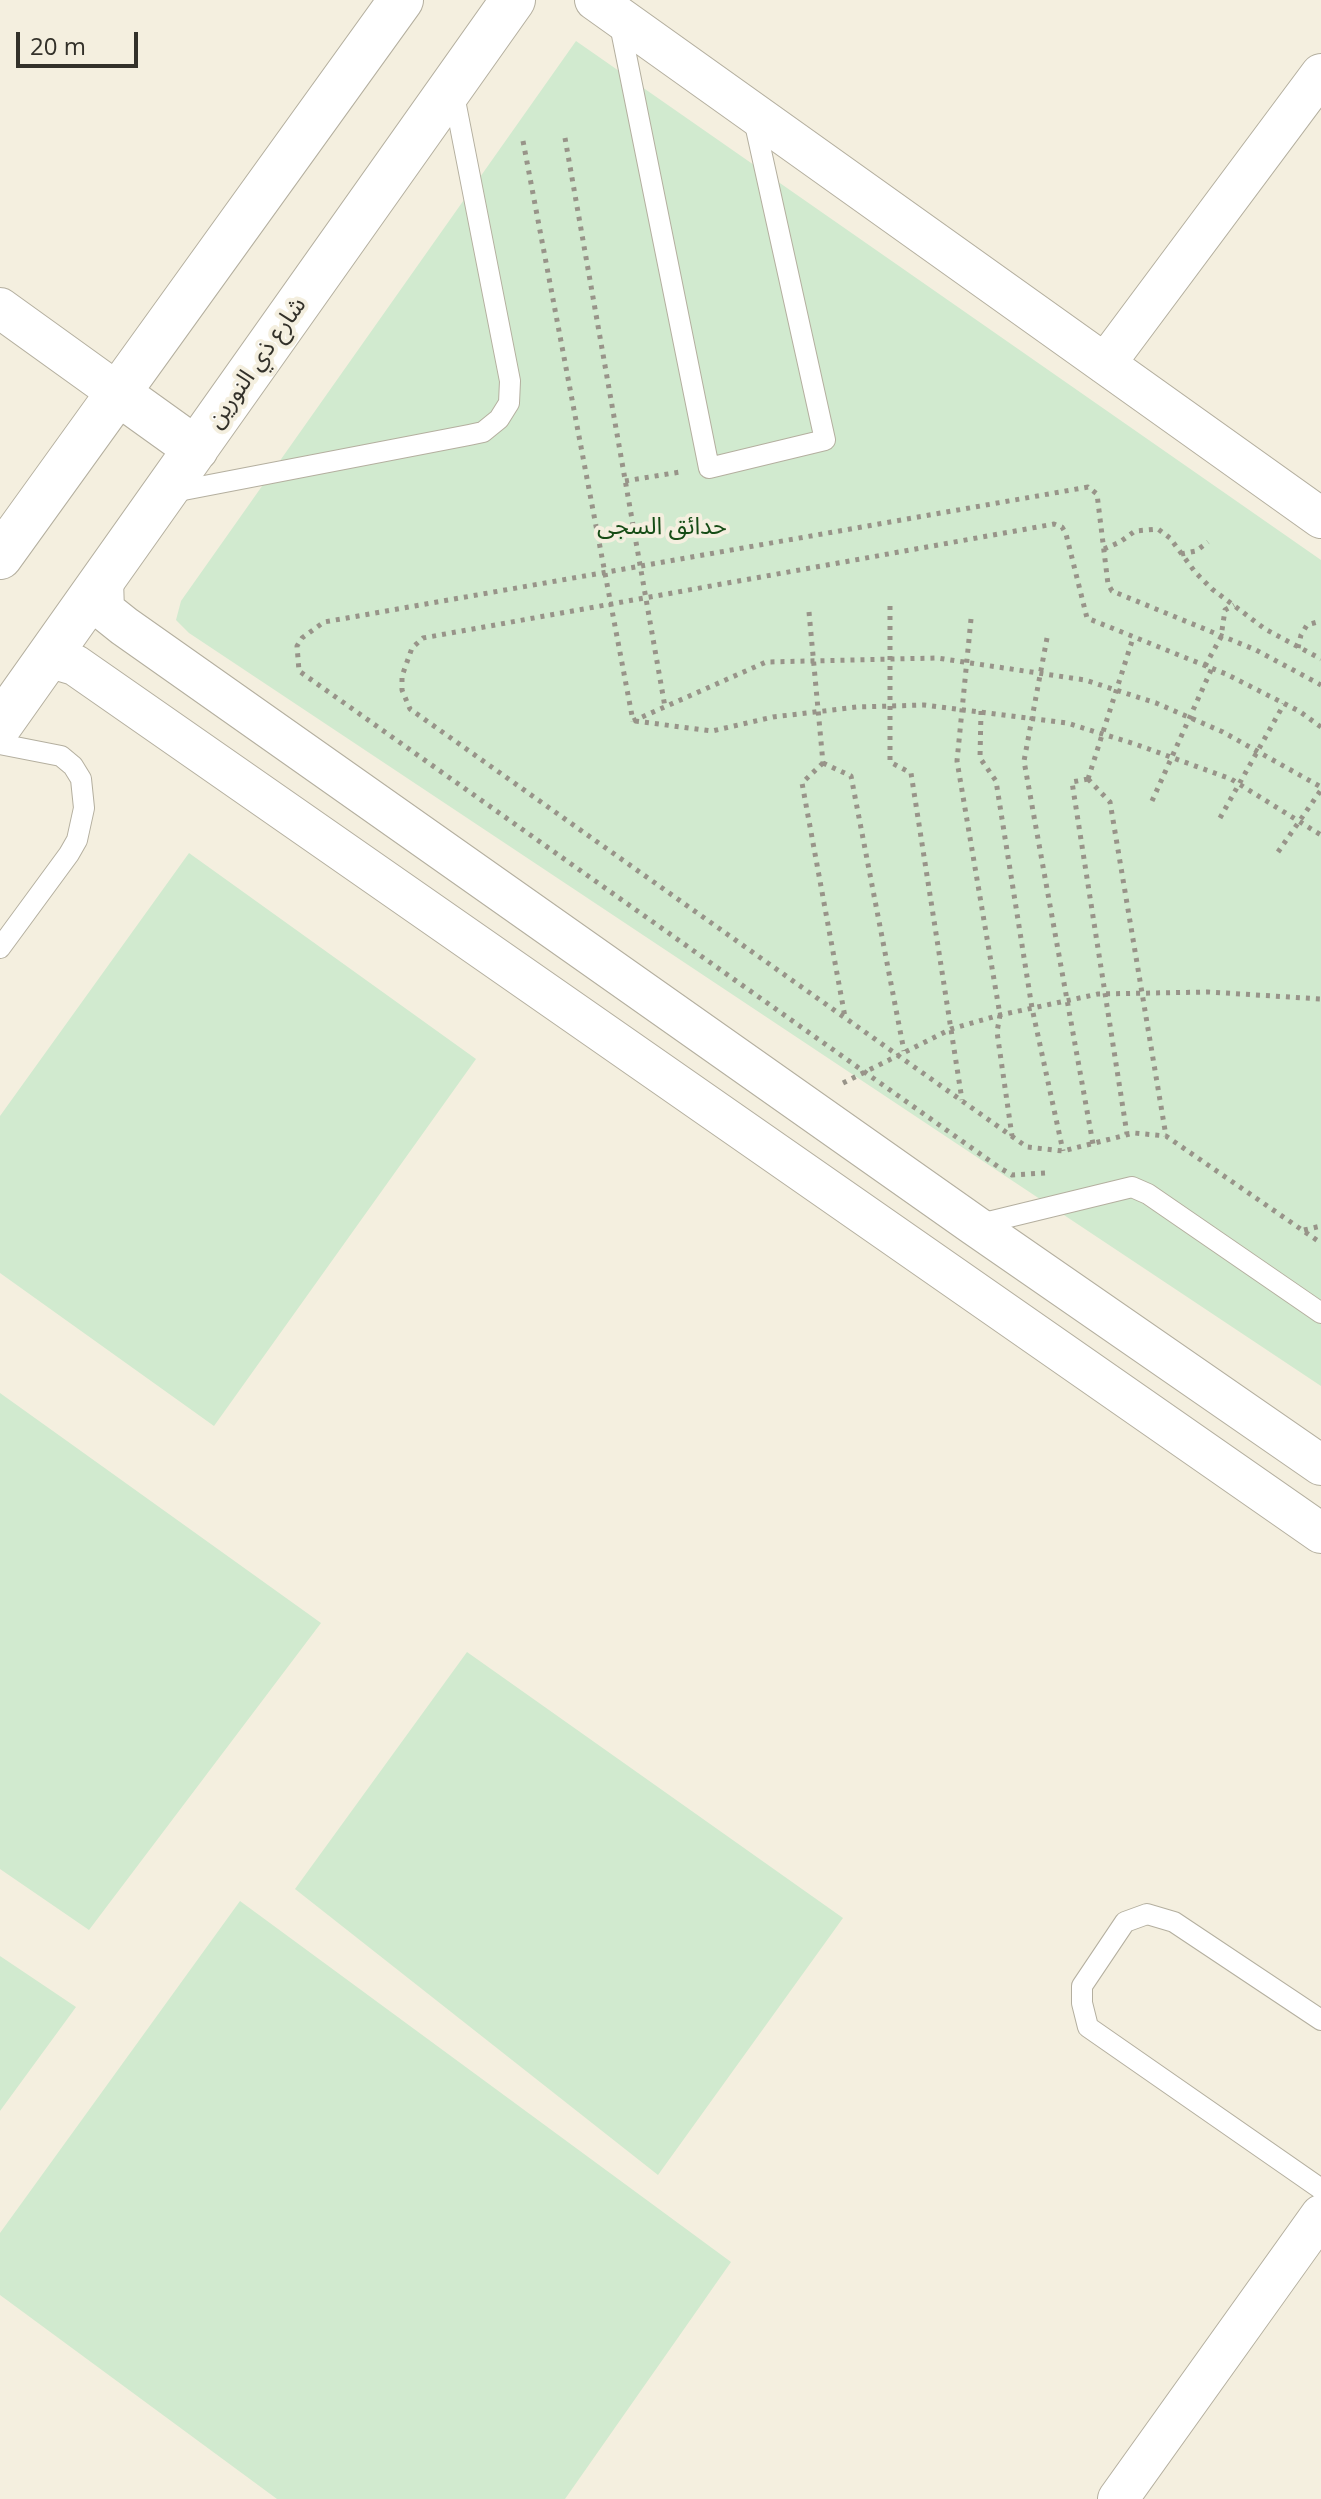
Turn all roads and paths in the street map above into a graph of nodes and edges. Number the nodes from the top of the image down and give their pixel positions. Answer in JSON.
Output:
{"nodes":[{"id":1,"x":401,"y":0,"type":"edge"},
{"id":2,"x":513,"y":0,"type":"edge"},
{"id":3,"x":607,"y":8,"type":"edge"},
{"id":4,"x":1321,"y":74,"type":"edge"},
{"id":5,"x":452,"y":86,"type":"junction"},
{"id":6,"x":752,"y":112,"type":"junction"},
{"id":7,"x":565,"y":138,"type":"dead end"},
{"id":8,"x":523,"y":141,"type":"dead end"},
{"id":9,"x":0,"y":308,"type":"edge"},
{"id":10,"x":1105,"y":364,"type":"junction"},
{"id":11,"x":118,"y":393,"type":"junction"},
{"id":12,"x":196,"y":449,"type":"junction"},
{"id":13,"x":709,"y":468,"type":"junction"},
{"id":14,"x":625,"y":481,"type":"junction"},
{"id":15,"x":164,"y":494,"type":"junction"},
{"id":16,"x":1321,"y":518,"type":"edge"},
{"id":17,"x":1208,"y":542,"type":"dead end"},
{"id":18,"x":1104,"y":549,"type":"junction"},
{"id":19,"x":1181,"y":554,"type":"junction"},
{"id":20,"x":0,"y":557,"type":"edge"},
{"id":21,"x":641,"y":566,"type":"junction"},
{"id":22,"x":605,"y":572,"type":"junction"},
{"id":23,"x":103,"y":581,"type":"junction"},
{"id":24,"x":646,"y":598,"type":"junction"},
{"id":25,"x":611,"y":604,"type":"junction"},
{"id":26,"x":1234,"y":605,"type":"junction"},
{"id":27,"x":890,"y":606,"type":"dead end"},
{"id":28,"x":809,"y":612,"type":"dead end"},
{"id":29,"x":971,"y":619,"type":"dead end"},
{"id":30,"x":1321,"y":621,"type":"edge"},
{"id":31,"x":1221,"y":637,"type":"junction"},
{"id":32,"x":1047,"y":638,"type":"dead end"},
{"id":33,"x":1133,"y":638,"type":"junction"},
{"id":34,"x":1298,"y":648,"type":"junction"},
{"id":35,"x":890,"y":659,"type":"junction"},
{"id":36,"x":1321,"y":659,"type":"edge"},
{"id":37,"x":813,"y":660,"type":"junction"},
{"id":38,"x":175,"y":661,"type":"junction"},
{"id":39,"x":966,"y":662,"type":"junction"},
{"id":40,"x":43,"y":664,"type":"junction"},
{"id":41,"x":1208,"y":667,"type":"junction"},
{"id":42,"x":1041,"y":673,"type":"junction"},
{"id":43,"x":1321,"y":685,"type":"edge"},
{"id":44,"x":1116,"y":691,"type":"junction"},
{"id":45,"x":1284,"y":704,"type":"junction"},
{"id":46,"x":890,"y":706,"type":"junction"},
{"id":47,"x":665,"y":707,"type":"junction"},
{"id":48,"x":137,"y":708,"type":"junction"},
{"id":49,"x":962,"y":709,"type":"junction"},
{"id":50,"x":818,"y":711,"type":"junction"},
{"id":51,"x":981,"y":711,"type":"junction"},
{"id":52,"x":1032,"y":718,"type":"junction"},
{"id":53,"x":1189,"y":718,"type":"junction"},
{"id":54,"x":633,"y":721,"type":"junction"},
{"id":55,"x":0,"y":725,"type":"edge"},
{"id":56,"x":1321,"y":727,"type":"edge"},
{"id":57,"x":1102,"y":734,"type":"junction"},
{"id":58,"x":0,"y":744,"type":"edge"},
{"id":59,"x":1258,"y":751,"type":"junction"},
{"id":60,"x":1172,"y":757,"type":"junction"},
{"id":61,"x":823,"y":763,"type":"junction"},
{"id":62,"x":1088,"y":779,"type":"junction"},
{"id":63,"x":1239,"y":785,"type":"junction"},
{"id":64,"x":1321,"y":788,"type":"edge"},
{"id":65,"x":1152,"y":801,"type":"dead end"},
{"id":66,"x":1220,"y":818,"type":"dead end"},
{"id":67,"x":1299,"y":821,"type":"junction"},
{"id":68,"x":1321,"y":835,"type":"edge"},
{"id":69,"x":1278,"y":852,"type":"dead end"},
{"id":70,"x":0,"y":948,"type":"edge"},
{"id":71,"x":1142,"y":993,"type":"junction"},
{"id":72,"x":1105,"y":994,"type":"junction"},
{"id":73,"x":1321,"y":999,"type":"edge"},
{"id":74,"x":1067,"y":1000,"type":"junction"},
{"id":75,"x":1032,"y":1008,"type":"junction"},
{"id":76,"x":1000,"y":1015,"type":"junction"},
{"id":77,"x":846,"y":1018,"type":"junction"},
{"id":78,"x":951,"y":1029,"type":"junction"},
{"id":79,"x":904,"y":1051,"type":"junction"},
{"id":80,"x":897,"y":1055,"type":"junction"},
{"id":81,"x":864,"y":1072,"type":"junction"},
{"id":82,"x":962,"y":1100,"type":"junction"},
{"id":83,"x":803,"y":1105,"type":"junction"},
{"id":84,"x":1127,"y":1134,"type":"junction"},
{"id":85,"x":1012,"y":1136,"type":"junction"},
{"id":86,"x":1166,"y":1136,"type":"junction"},
{"id":87,"x":1093,"y":1144,"type":"junction"},
{"id":88,"x":1063,"y":1151,"type":"junction"},
{"id":89,"x":1051,"y":1173,"type":"dead end"},
{"id":90,"x":974,"y":1225,"type":"junction"},
{"id":91,"x":1321,"y":1226,"type":"edge"},
{"id":92,"x":1303,"y":1230,"type":"junction"},
{"id":93,"x":1321,"y":1243,"type":"edge"},
{"id":94,"x":1321,"y":1313,"type":"edge"},
{"id":95,"x":1321,"y":1465,"type":"edge"},
{"id":96,"x":1321,"y":1533,"type":"edge"},
{"id":97,"x":1321,"y":2020,"type":"edge"},
{"id":98,"x":1321,"y":2189,"type":"edge"},
{"id":99,"x":1321,"y":2215,"type":"edge"},
{"id":100,"x":1118,"y":2499,"type":"edge"}],
"edges":[{"from":1,"to":11,"type":"main road"},
{"from":2,"to":5,"type":"main road","name":"شارع ذي النورين"},
{"from":3,"to":6,"type":"street"},
{"from":3,"to":13,"type":"lane"},
{"from":4,"to":10,"type":"street"},
{"from":5,"to":12,"type":"main road","name":"شارع ذي النورين"},
{"from":5,"to":15,"type":"lane"},
{"from":6,"to":10,"type":"street"},
{"from":6,"to":13,"type":"lane"},
{"from":7,"to":14,"type":"path"},
{"from":8,"to":22,"type":"path"},
{"from":9,"to":11,"type":"street"},
{"from":10,"to":16,"type":"street"},
{"from":11,"to":12,"type":"main road"},
{"from":11,"to":20,"type":"main road"},
{"from":12,"to":15,"type":"main road","name":"شارع ذي النورين"},
{"from":13,"to":14,"type":"path"},
{"from":14,"to":21,"type":"path"},
{"from":15,"to":23,"type":"main road","name":"شارع ذي النورين"},
{"from":17,"to":19,"type":"path"},
{"from":18,"to":19,"type":"path"},
{"from":18,"to":21,"type":"path"},
{"from":18,"to":31,"type":"path"},
{"from":19,"to":26,"type":"path"},
{"from":21,"to":22,"type":"path"},
{"from":21,"to":24,"type":"path"},
{"from":22,"to":25,"type":"path"},
{"from":22,"to":81,"type":"path"},
{"from":23,"to":38,"type":"street"},
{"from":23,"to":40,"type":"main road","name":"شارع ذي النورين"},
{"from":24,"to":25,"type":"path"},
{"from":24,"to":33,"type":"path"},
{"from":24,"to":47,"type":"path"},
{"from":25,"to":54,"type":"path"},
{"from":25,"to":77,"type":"path"},
{"from":26,"to":31,"type":"path"},
{"from":26,"to":34,"type":"path"},
{"from":27,"to":35,"type":"path"},
{"from":28,"to":37,"type":"path"},
{"from":29,"to":39,"type":"path"},
{"from":30,"to":34,"type":"path"},
{"from":31,"to":41,"type":"path"},
{"from":31,"to":43,"type":"path"},
{"from":32,"to":42,"type":"path"},
{"from":33,"to":41,"type":"path"},
{"from":33,"to":44,"type":"path"},
{"from":34,"to":36,"type":"path"},
{"from":35,"to":37,"type":"path"},
{"from":35,"to":39,"type":"path"},
{"from":35,"to":46,"type":"path"},
{"from":37,"to":47,"type":"path"},
{"from":37,"to":50,"type":"path"},
{"from":38,"to":48,"type":"street"},
{"from":38,"to":83,"type":"street"},
{"from":39,"to":42,"type":"path"},
{"from":39,"to":49,"type":"path"},
{"from":40,"to":48,"type":"street"},
{"from":40,"to":55,"type":"main road","name":"شارع ذي النورين"},
{"from":41,"to":45,"type":"path"},
{"from":41,"to":53,"type":"path"},
{"from":42,"to":44,"type":"path"},
{"from":42,"to":52,"type":"path"},
{"from":44,"to":53,"type":"path"},
{"from":44,"to":57,"type":"path"},
{"from":45,"to":56,"type":"path"},
{"from":45,"to":59,"type":"path"},
{"from":46,"to":49,"type":"path"},
{"from":46,"to":50,"type":"path"},
{"from":46,"to":78,"type":"path"},
{"from":47,"to":54,"type":"path"},
{"from":48,"to":96,"type":"street"},
{"from":49,"to":51,"type":"path"},
{"from":49,"to":76,"type":"path"},
{"from":50,"to":54,"type":"path"},
{"from":50,"to":61,"type":"path"},
{"from":51,"to":52,"type":"path"},
{"from":51,"to":75,"type":"path"},
{"from":52,"to":57,"type":"path"},
{"from":52,"to":74,"type":"path"},
{"from":53,"to":59,"type":"path"},
{"from":53,"to":60,"type":"path"},
{"from":57,"to":60,"type":"path"},
{"from":57,"to":62,"type":"path"},
{"from":58,"to":70,"type":"lane"},
{"from":59,"to":63,"type":"path"},
{"from":59,"to":64,"type":"path"},
{"from":60,"to":63,"type":"path"},
{"from":60,"to":65,"type":"path"},
{"from":61,"to":77,"type":"path"},
{"from":61,"to":79,"type":"path"},
{"from":62,"to":71,"type":"path"},
{"from":62,"to":72,"type":"path"},
{"from":63,"to":66,"type":"path"},
{"from":63,"to":67,"type":"path"},
{"from":64,"to":67,"type":"path"},
{"from":67,"to":68,"type":"path"},
{"from":67,"to":69,"type":"path"},
{"from":71,"to":72,"type":"path"},
{"from":71,"to":73,"type":"path"},
{"from":71,"to":86,"type":"path"},
{"from":72,"to":74,"type":"path"},
{"from":72,"to":84,"type":"path"},
{"from":74,"to":75,"type":"path"},
{"from":74,"to":87,"type":"path"},
{"from":75,"to":76,"type":"path"},
{"from":75,"to":88,"type":"path"},
{"from":76,"to":78,"type":"path"},
{"from":76,"to":85,"type":"path"},
{"from":77,"to":80,"type":"path"},
{"from":78,"to":79,"type":"path"},
{"from":78,"to":82,"type":"path"},
{"from":79,"to":80,"type":"path"},
{"from":80,"to":81,"type":"path"},
{"from":80,"to":82,"type":"path"},
{"from":81,"to":83,"type":"path"},
{"from":81,"to":89,"type":"path"},
{"from":82,"to":85,"type":"path"},
{"from":83,"to":90,"type":"street"},
{"from":84,"to":86,"type":"path"},
{"from":84,"to":87,"type":"path"},
{"from":85,"to":88,"type":"path"},
{"from":86,"to":92,"type":"path"},
{"from":87,"to":88,"type":"path"},
{"from":90,"to":94,"type":"lane"},
{"from":90,"to":95,"type":"street"},
{"from":91,"to":92,"type":"path"},
{"from":92,"to":93,"type":"path"},
{"from":97,"to":98,"type":"lane"},
{"from":99,"to":100,"type":"street"}]}
